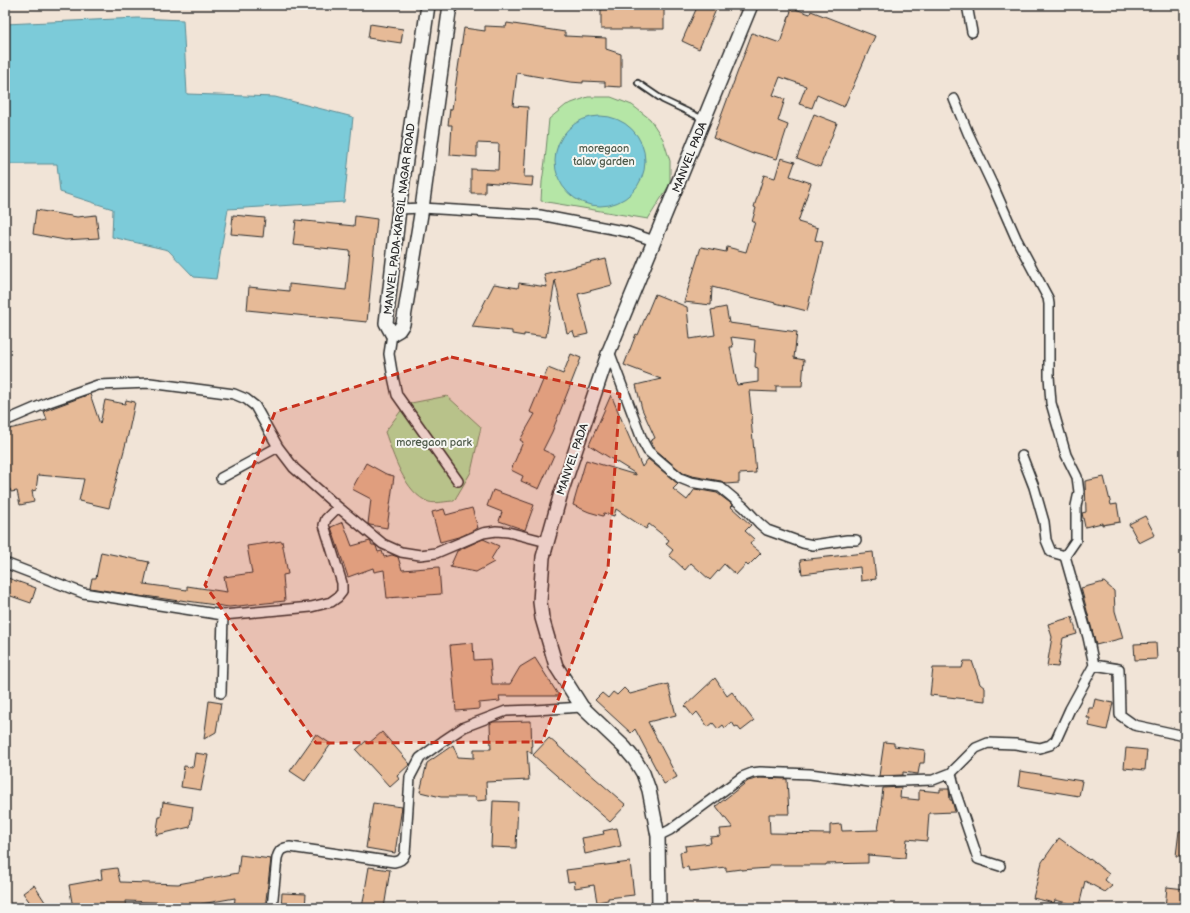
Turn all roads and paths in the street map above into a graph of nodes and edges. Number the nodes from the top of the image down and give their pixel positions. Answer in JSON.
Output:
{"nodes":[{"id":1,"x":428,"y":5,"type":"edge"},
{"id":2,"x":450,"y":5,"type":"edge"},
{"id":3,"x":751,"y":5,"type":"edge"},
{"id":4,"x":967,"y":5,"type":"edge"},
{"id":5,"x":972,"y":32,"type":"dead end"},
{"id":6,"x":638,"y":83,"type":"dead end"},
{"id":7,"x":954,"y":99,"type":"dead end"},
{"id":8,"x":704,"y":119,"type":"junction"},
{"id":9,"x":422,"y":208,"type":"junction"},
{"id":10,"x":399,"y":209,"type":"junction"},
{"id":11,"x":654,"y":241,"type":"junction"},
{"id":12,"x":392,"y":334,"type":"junction"},
{"id":13,"x":609,"y":350,"type":"junction"},
{"id":14,"x":5,"y":421,"type":"edge"},
{"id":15,"x":278,"y":447,"type":"junction"},
{"id":16,"x":1022,"y":456,"type":"dead end"},
{"id":17,"x":221,"y":478,"type":"dead end"},
{"id":18,"x":458,"y":481,"type":"dead end"},
{"id":19,"x":338,"y":507,"type":"junction"},
{"id":20,"x":856,"y":540,"type":"dead end"},
{"id":21,"x":547,"y":542,"type":"junction"},
{"id":22,"x":1065,"y":556,"type":"junction"},
{"id":23,"x":5,"y":563,"type":"edge"},
{"id":24,"x":223,"y":615,"type":"junction"},
{"id":25,"x":1094,"y":665,"type":"junction"},
{"id":26,"x":221,"y":693,"type":"dead end"},
{"id":27,"x":582,"y":707,"type":"junction"},
{"id":28,"x":1185,"y":736,"type":"edge"},
{"id":29,"x":951,"y":773,"type":"junction"},
{"id":30,"x":658,"y":836,"type":"junction"},
{"id":31,"x":1000,"y":866,"type":"dead end"},
{"id":32,"x":272,"y":908,"type":"edge"},
{"id":33,"x":659,"y":908,"type":"edge"}],
"edges":[{"from":1,"to":10,"type":"main road","name":"MANVEL PADA-KARGIL NAGAR ROAD"},
{"from":2,"to":9,"type":"main road","name":"MANVEL PADA-KARGIL NAGAR ROAD"},
{"from":3,"to":8,"type":"main road","name":"MANVEL PADA"},
{"from":4,"to":5,"type":"street"},
{"from":6,"to":8,"type":"lane"},
{"from":7,"to":22,"type":"street"},
{"from":8,"to":11,"type":"main road","name":"MANVEL PADA"},
{"from":9,"to":10,"type":"street"},
{"from":9,"to":11,"type":"street"},
{"from":9,"to":12,"type":"main road","name":"MANVEL PADA-KARGIL NAGAR ROAD"},
{"from":10,"to":12,"type":"main road","name":"MANVEL PADA-KARGIL NAGAR ROAD"},
{"from":11,"to":13,"type":"main road","name":"MANVEL PADA"},
{"from":12,"to":18,"type":"street"},
{"from":13,"to":20,"type":"street"},
{"from":13,"to":21,"type":"main road","name":"MANVEL PADA"},
{"from":14,"to":15,"type":"street"},
{"from":15,"to":17,"type":"street"},
{"from":15,"to":19,"type":"street"},
{"from":16,"to":22,"type":"street"},
{"from":19,"to":21,"type":"street"},
{"from":19,"to":24,"type":"street"},
{"from":21,"to":27,"type":"main road","name":"MANVEL PADA"},
{"from":22,"to":25,"type":"street"},
{"from":23,"to":24,"type":"street"},
{"from":24,"to":26,"type":"street"},
{"from":25,"to":28,"type":"street"},
{"from":25,"to":29,"type":"street"},
{"from":27,"to":30,"type":"main road","name":"MANVEL PADA"},
{"from":27,"to":32,"type":"street"},
{"from":29,"to":30,"type":"street"},
{"from":29,"to":31,"type":"street"},
{"from":30,"to":33,"type":"main road","name":"MANVEL PADA"}]}
